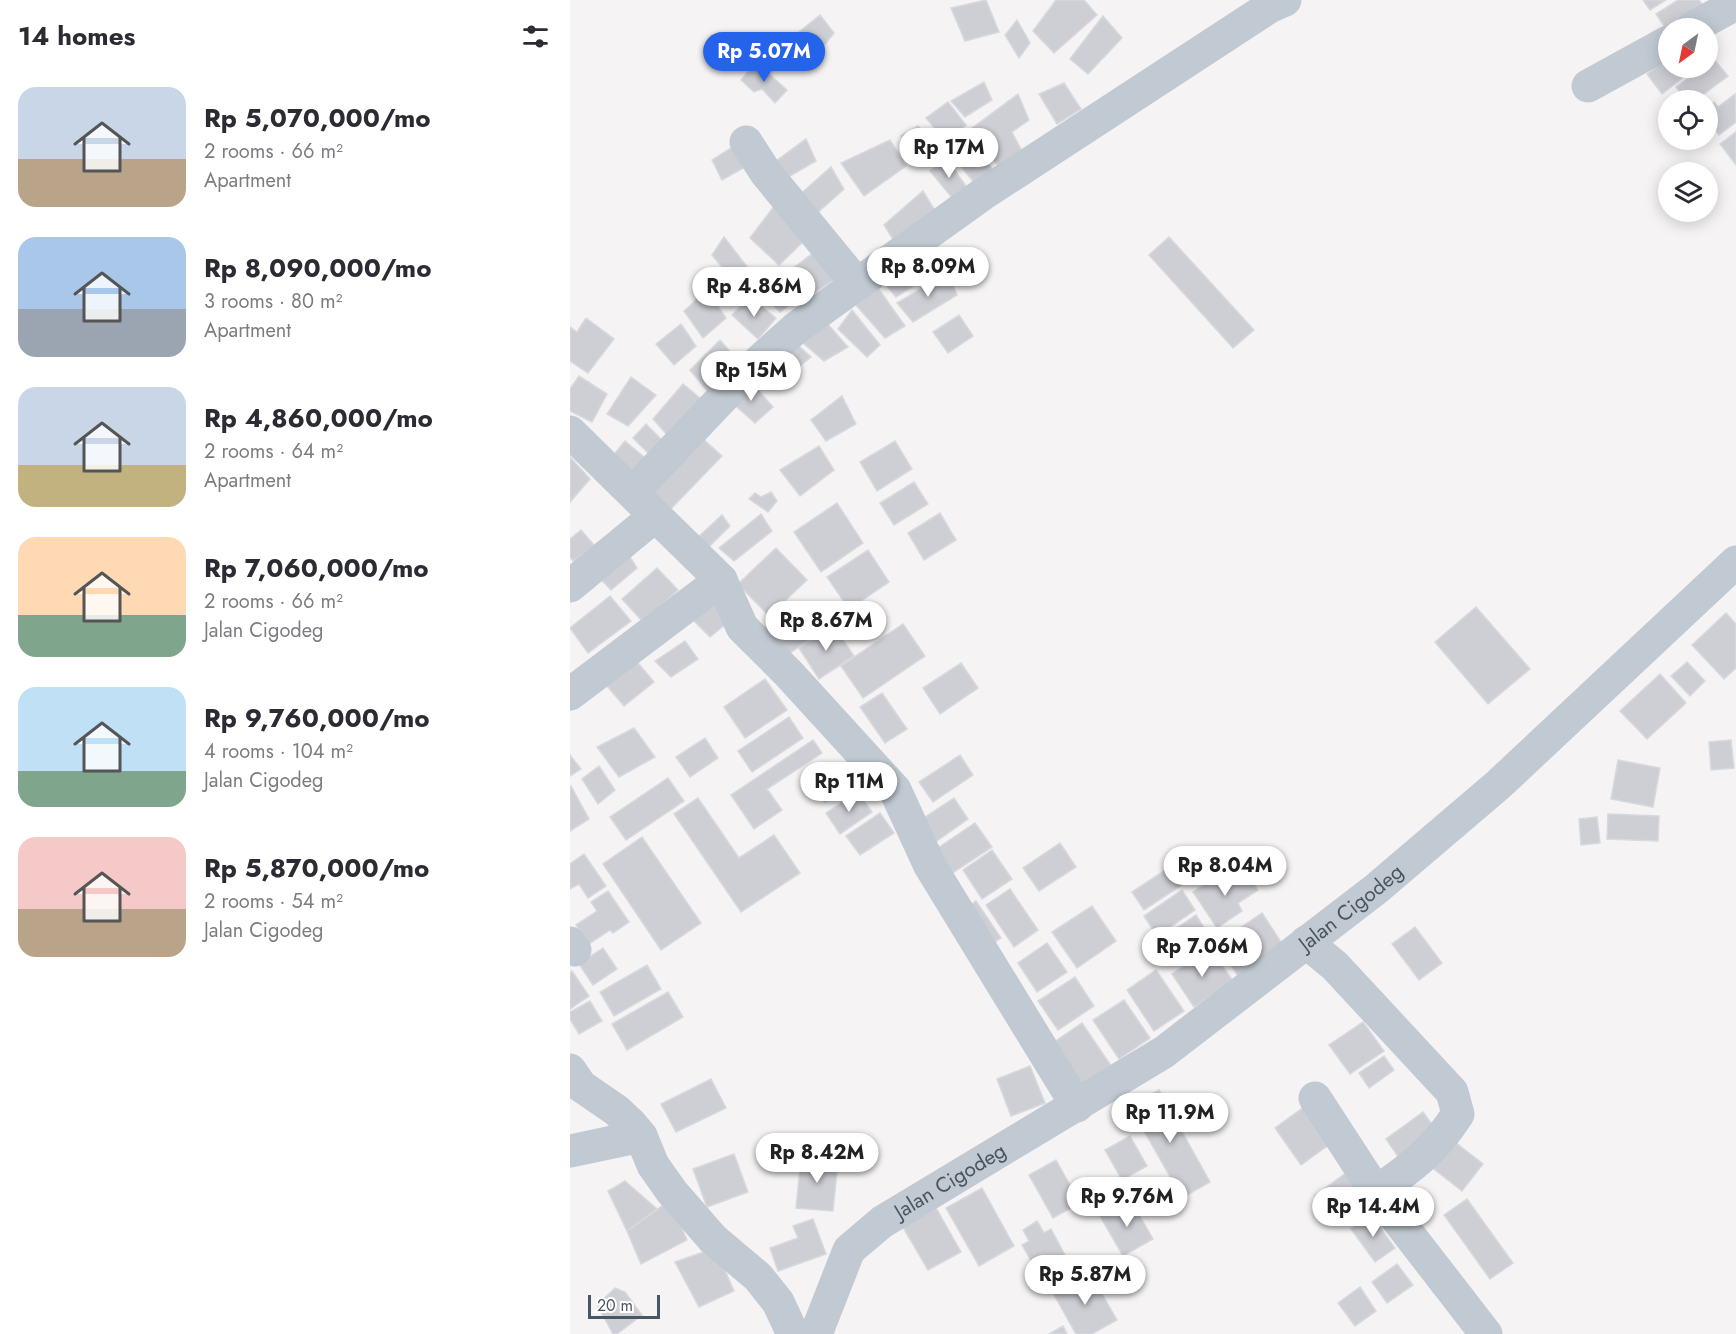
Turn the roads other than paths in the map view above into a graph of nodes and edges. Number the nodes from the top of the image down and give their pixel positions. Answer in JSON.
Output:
{"nodes":[{"id":1,"x":1285,"y":0,"type":"edge"},
{"id":2,"x":1658,"y":47,"type":"edge"},
{"id":3,"x":1587,"y":86,"type":"dead end"},
{"id":4,"x":746,"y":142,"type":"dead end"},
{"id":5,"x":856,"y":284,"type":"junction"},
{"id":6,"x":570,"y":432,"type":"edge"},
{"id":7,"x":633,"y":492,"type":"junction"},
{"id":8,"x":655,"y":516,"type":"junction"},
{"id":9,"x":1736,"y":562,"type":"edge"},
{"id":10,"x":721,"y":580,"type":"junction"},
{"id":11,"x":570,"y":586,"type":"edge"},
{"id":12,"x":570,"y":694,"type":"edge"},
{"id":13,"x":1306,"y":942,"type":"junction"},
{"id":14,"x":570,"y":1070,"type":"edge"},
{"id":15,"x":1315,"y":1098,"type":"dead end"},
{"id":16,"x":1077,"y":1106,"type":"junction"},
{"id":17,"x":641,"y":1136,"type":"junction"},
{"id":18,"x":570,"y":1151,"type":"edge"},
{"id":19,"x":1376,"y":1192,"type":"junction"},
{"id":20,"x":793,"y":1334,"type":"edge"},
{"id":21,"x":816,"y":1334,"type":"edge"},
{"id":22,"x":1484,"y":1334,"type":"edge"}],
"edges":[{"from":1,"to":5,"type":"street"},
{"from":2,"to":3,"type":"street"},
{"from":4,"to":5,"type":"street"},
{"from":5,"to":7,"type":"street"},
{"from":6,"to":7,"type":"street"},
{"from":7,"to":8,"type":"street"},
{"from":8,"to":10,"type":"street"},
{"from":8,"to":11,"type":"street"},
{"from":9,"to":13,"type":"street","name":"Jalan Cigodeg"},
{"from":10,"to":12,"type":"street"},
{"from":10,"to":16,"type":"street"},
{"from":13,"to":16,"type":"street","name":"Jalan Cigodeg"},
{"from":13,"to":19,"type":"street"},
{"from":14,"to":17,"type":"street"},
{"from":15,"to":19,"type":"street"},
{"from":16,"to":21,"type":"street","name":"Jalan Cigodeg"},
{"from":17,"to":18,"type":"street"},
{"from":17,"to":20,"type":"street"},
{"from":19,"to":22,"type":"street"}]}
